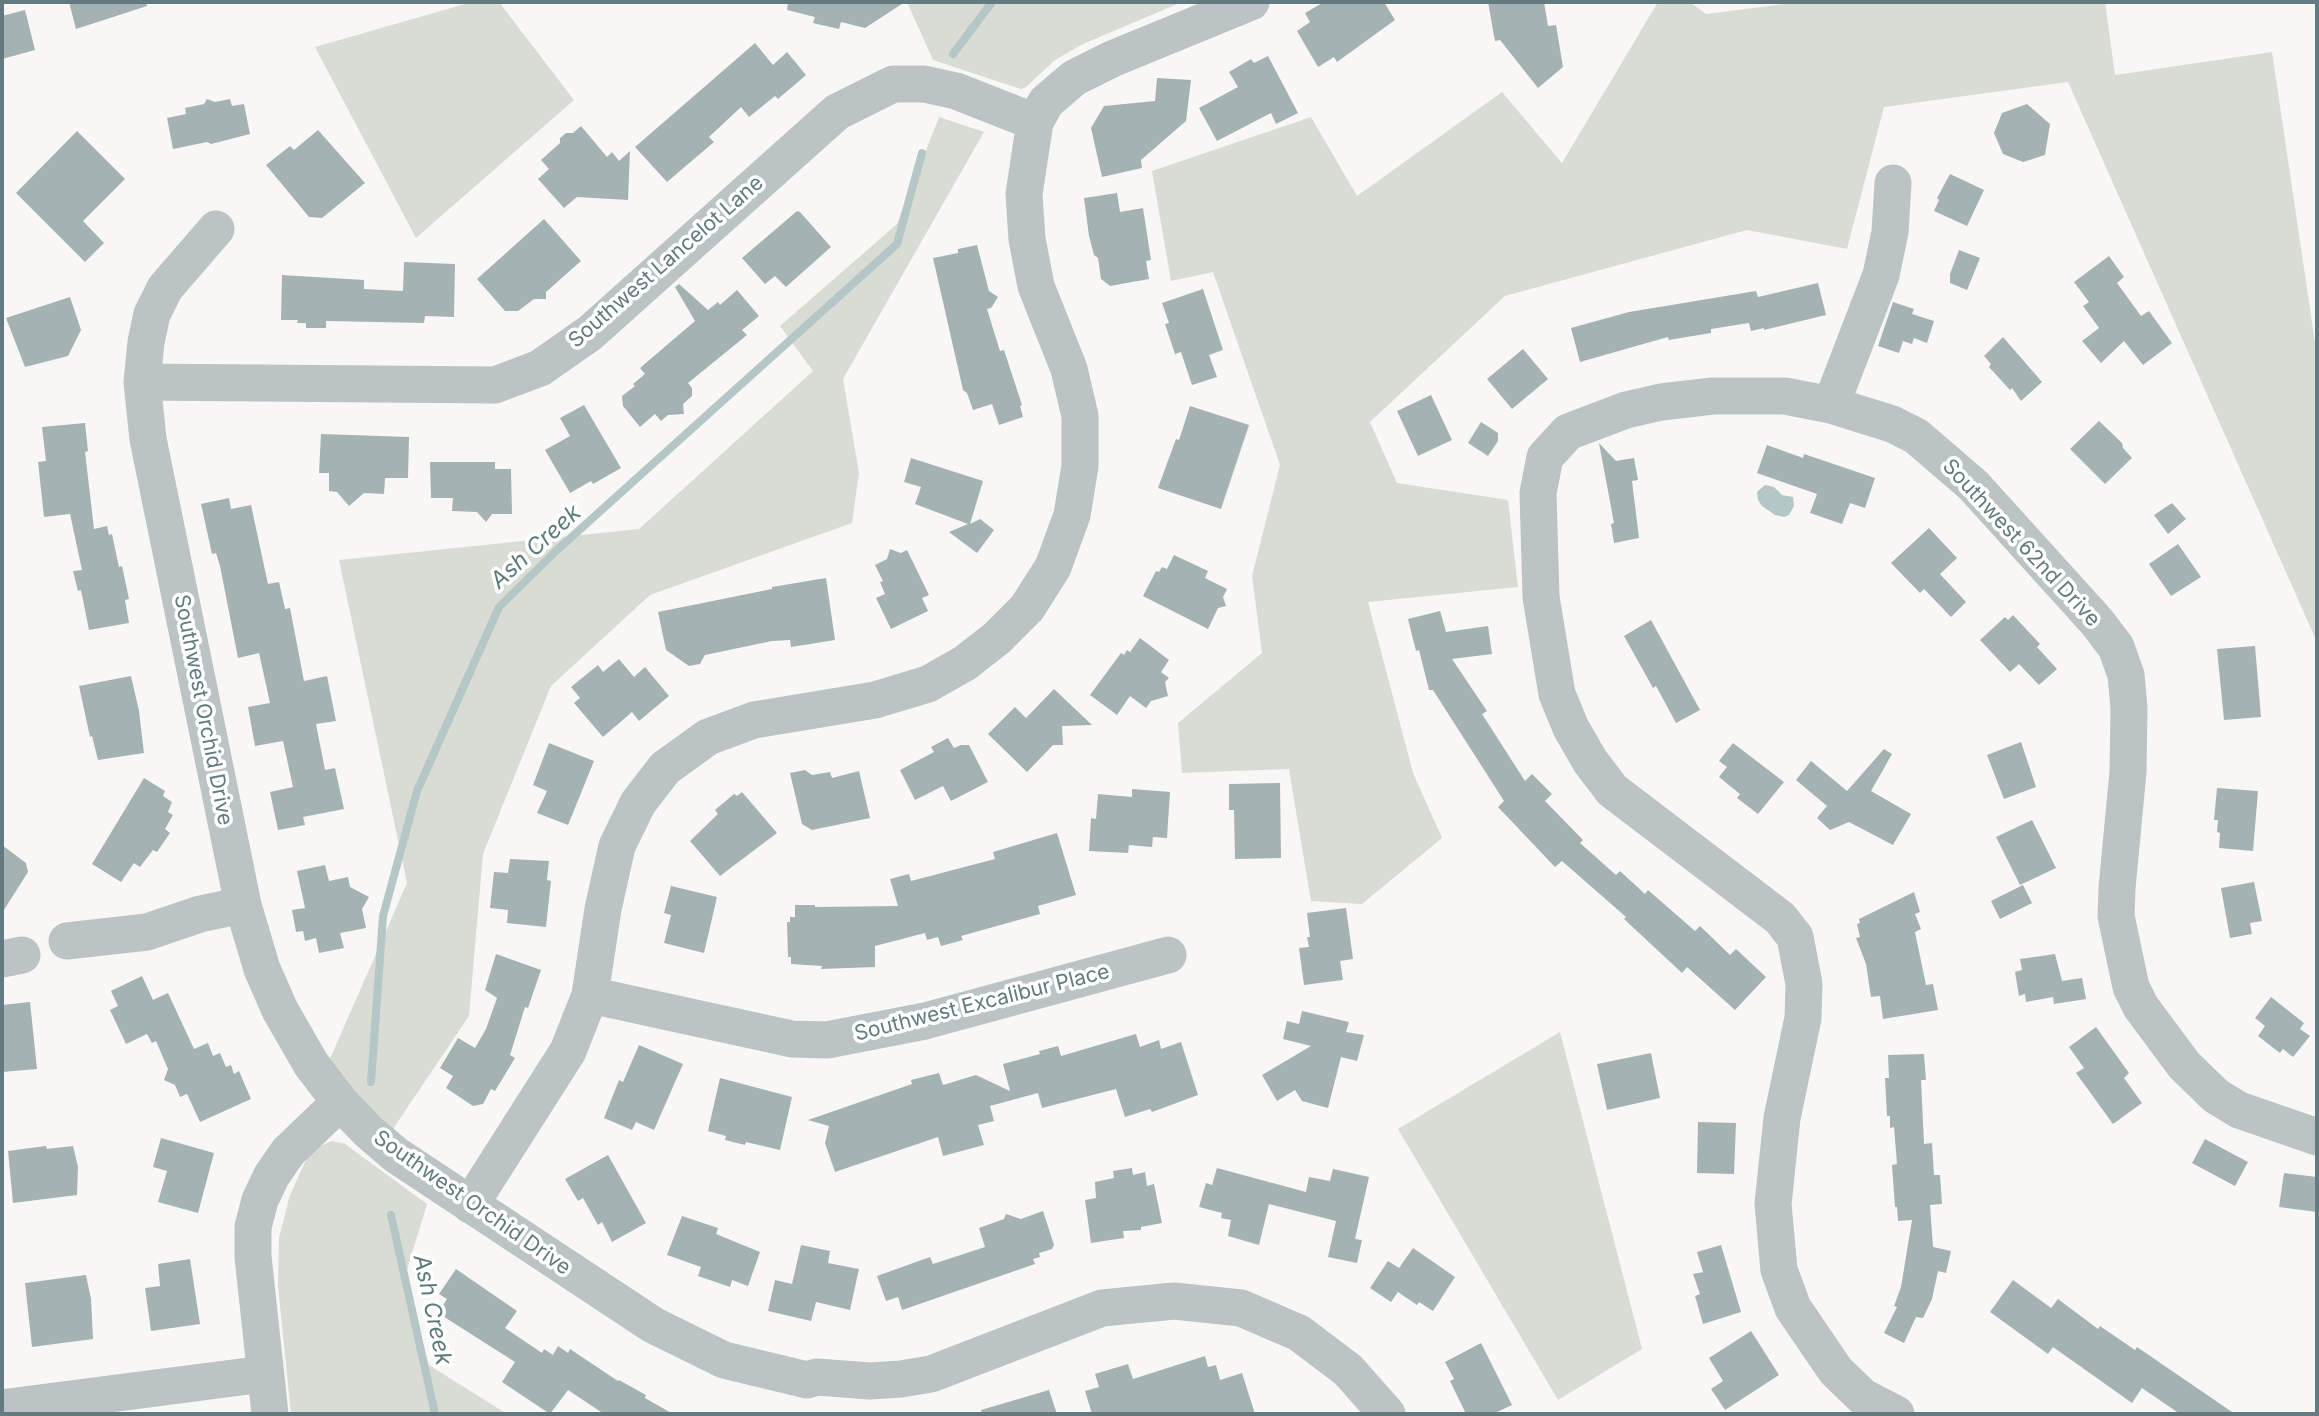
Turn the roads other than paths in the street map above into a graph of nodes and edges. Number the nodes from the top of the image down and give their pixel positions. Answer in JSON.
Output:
{"nodes":[{"id":1,"x":1251,"y":2,"type":"edge"},
{"id":2,"x":1035,"y":122,"type":"junction"},
{"id":3,"x":1893,"y":183,"type":"dead end"},
{"id":4,"x":216,"y":229,"type":"dead end"},
{"id":5,"x":142,"y":382,"type":"junction"},
{"id":6,"x":1831,"y":405,"type":"junction"},
{"id":7,"x":243,"y":905,"type":"junction"},
{"id":8,"x":68,"y":941,"type":"dead end"},
{"id":9,"x":1168,"y":955,"type":"dead end"},
{"id":10,"x":590,"y":995,"type":"junction"},
{"id":11,"x":340,"y":1102,"type":"junction"},
{"id":12,"x":2317,"y":1137,"type":"edge"},
{"id":13,"x":470,"y":1205,"type":"junction"},
{"id":14,"x":264,"y":1374,"type":"junction"},
{"id":15,"x":2,"y":1408,"type":"edge"},
{"id":16,"x":270,"y":1414,"type":"edge"},
{"id":17,"x":1387,"y":1414,"type":"edge"},
{"id":18,"x":1896,"y":1414,"type":"edge"}],
"edges":[{"from":1,"to":2,"type":"street"},
{"from":2,"to":5,"type":"street","name":"Southwest Lancelot Lane"},
{"from":2,"to":10,"type":"street"},
{"from":3,"to":6,"type":"street"},
{"from":4,"to":5,"type":"street","name":"Southwest Orchid Drive"},
{"from":5,"to":7,"type":"street","name":"Southwest Orchid Drive"},
{"from":6,"to":12,"type":"street","name":"Southwest 62nd Drive"},
{"from":6,"to":18,"type":"street","name":"Southwest 62nd Drive"},
{"from":7,"to":8,"type":"street"},
{"from":7,"to":11,"type":"street","name":"Southwest Orchid Drive"},
{"from":9,"to":10,"type":"street","name":"Southwest Excalibur Place"},
{"from":10,"to":13,"type":"street"},
{"from":11,"to":13,"type":"street","name":"Southwest Orchid Drive"},
{"from":11,"to":14,"type":"street"},
{"from":13,"to":17,"type":"street","name":"Southwest Orchid Drive"},
{"from":14,"to":15,"type":"street"},
{"from":14,"to":16,"type":"street"}]}
